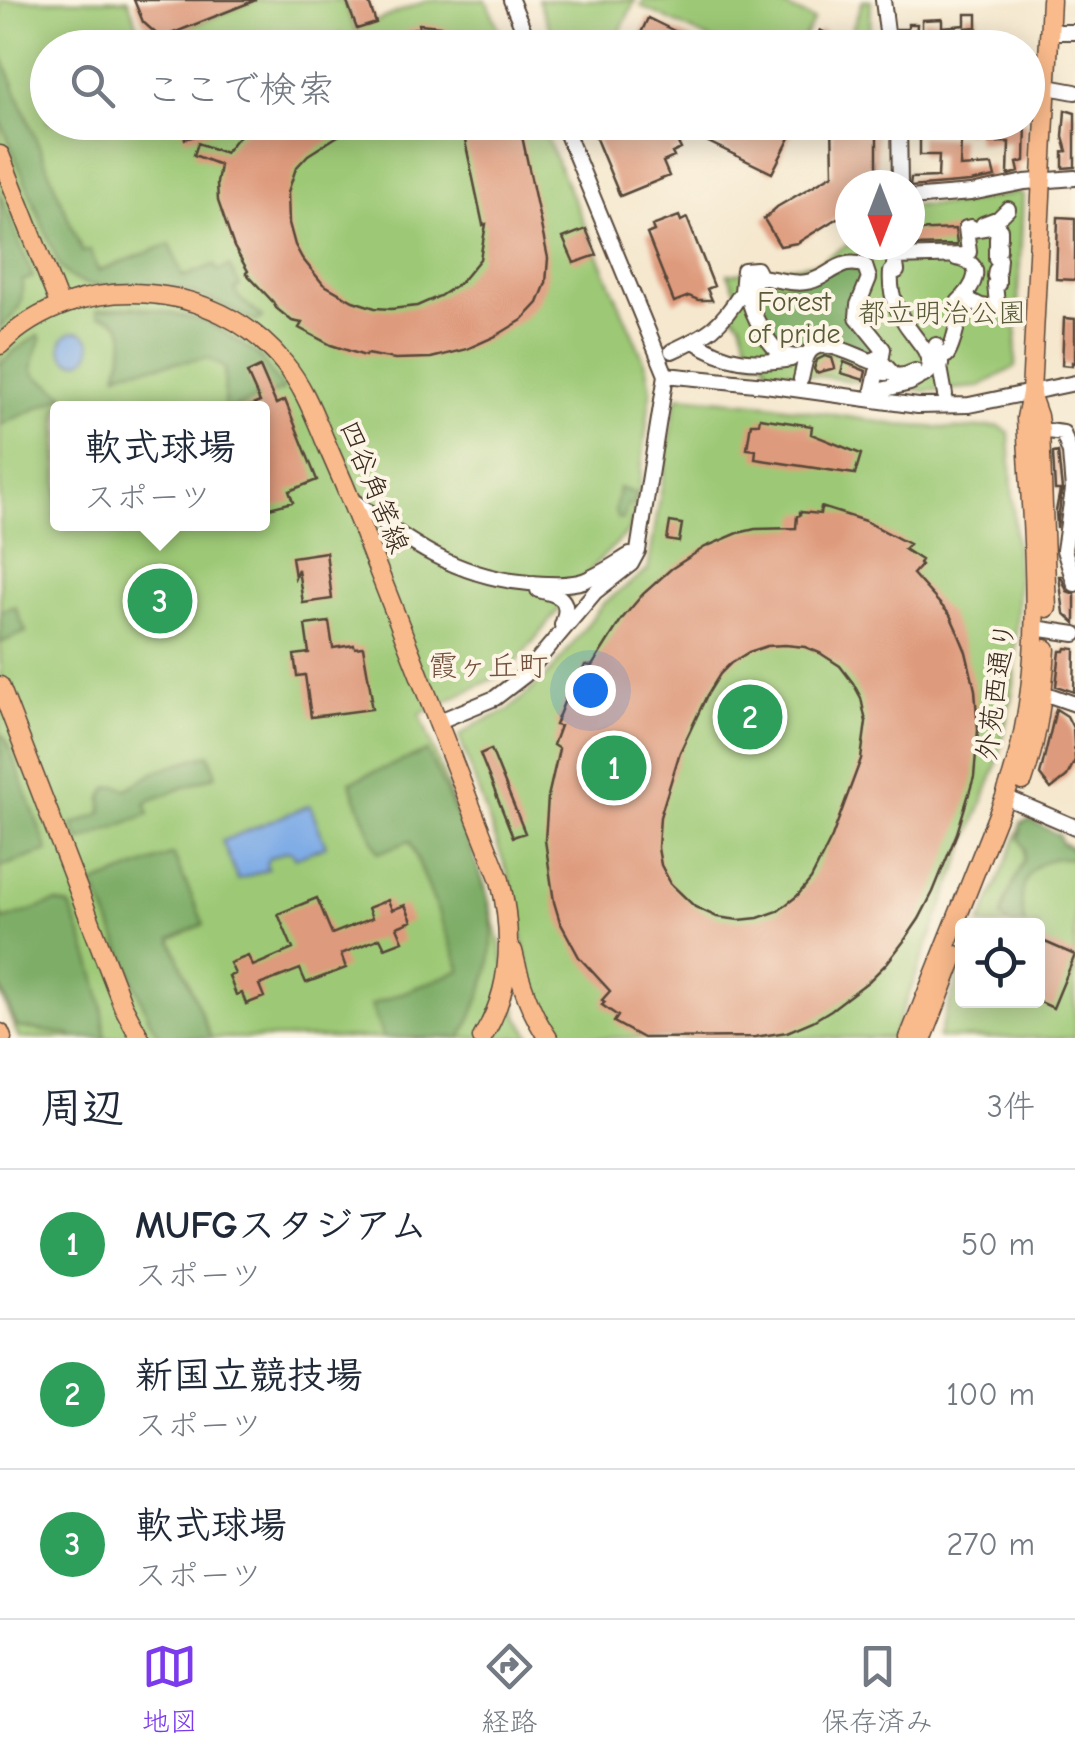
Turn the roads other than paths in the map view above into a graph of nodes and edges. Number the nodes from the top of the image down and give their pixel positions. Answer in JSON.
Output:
{"nodes":[{"id":1,"x":511,"y":0,"type":"edge"},
{"id":2,"x":883,"y":0,"type":"edge"},
{"id":3,"x":1051,"y":0,"type":"edge"},
{"id":4,"x":524,"y":30,"type":"edge"},
{"id":5,"x":887,"y":30,"type":"edge"},
{"id":6,"x":1050,"y":32,"type":"junction"},
{"id":7,"x":1075,"y":32,"type":"edge"},
{"id":8,"x":1048,"y":87,"type":"junction"},
{"id":9,"x":1075,"y":92,"type":"edge"},
{"id":10,"x":1045,"y":134,"type":"edge"},
{"id":11,"x":569,"y":140,"type":"edge"},
{"id":12,"x":899,"y":140,"type":"edge"},
{"id":13,"x":1045,"y":140,"type":"edge"},
{"id":14,"x":0,"y":155,"type":"edge"},
{"id":15,"x":900,"y":170,"type":"edge"},
{"id":16,"x":1075,"y":178,"type":"edge"},
{"id":17,"x":1042,"y":182,"type":"junction"},
{"id":18,"x":925,"y":197,"type":"edge"},
{"id":19,"x":1008,"y":209,"type":"dead end"},
{"id":20,"x":972,"y":228,"type":"junction"},
{"id":21,"x":969,"y":261,"type":"junction"},
{"id":22,"x":969,"y":292,"type":"junction"},
{"id":23,"x":745,"y":293,"type":"junction"},
{"id":24,"x":981,"y":305,"type":"dead end"},
{"id":25,"x":60,"y":306,"type":"junction"},
{"id":26,"x":694,"y":340,"type":"junction"},
{"id":27,"x":922,"y":343,"type":"junction"},
{"id":28,"x":0,"y":344,"type":"edge"},
{"id":29,"x":672,"y":351,"type":"dead end"},
{"id":30,"x":802,"y":356,"type":"junction"},
{"id":31,"x":885,"y":361,"type":"junction"},
{"id":32,"x":935,"y":365,"type":"junction"},
{"id":33,"x":666,"y":375,"type":"junction"},
{"id":34,"x":801,"y":380,"type":"dead end"},
{"id":35,"x":1075,"y":384,"type":"edge"},
{"id":36,"x":1030,"y":393,"type":"junction"},
{"id":37,"x":945,"y":395,"type":"dead end"},
{"id":38,"x":1040,"y":430,"type":"junction"},
{"id":39,"x":350,"y":498,"type":"junction"},
{"id":40,"x":638,"y":550,"type":"junction"},
{"id":41,"x":499,"y":579,"type":"junction"},
{"id":42,"x":1075,"y":584,"type":"edge"},
{"id":43,"x":1041,"y":629,"type":"junction"},
{"id":44,"x":1075,"y":634,"type":"edge"},
{"id":45,"x":558,"y":636,"type":"junction"},
{"id":46,"x":0,"y":686,"type":"edge"},
{"id":47,"x":1042,"y":693,"type":"junction"},
{"id":48,"x":1073,"y":701,"type":"edge"},
{"id":49,"x":0,"y":712,"type":"edge"},
{"id":50,"x":438,"y":722,"type":"junction"},
{"id":51,"x":26,"y":752,"type":"junction"},
{"id":52,"x":1010,"y":799,"type":"junction"},
{"id":53,"x":1075,"y":828,"type":"edge"},
{"id":54,"x":969,"y":918,"type":"edge"},
{"id":55,"x":510,"y":936,"type":"junction"},
{"id":56,"x":955,"y":954,"type":"edge"},
{"id":57,"x":124,"y":1006,"type":"junction"},
{"id":58,"x":121,"y":1038,"type":"edge"},
{"id":59,"x":140,"y":1038,"type":"edge"},
{"id":60,"x":482,"y":1038,"type":"edge"},
{"id":61,"x":548,"y":1038,"type":"edge"},
{"id":62,"x":909,"y":1038,"type":"edge"},
{"id":63,"x":923,"y":1038,"type":"edge"}],
"edges":[{"from":1,"to":4,"type":"street"},
{"from":2,"to":5,"type":"street"},
{"from":3,"to":6,"type":"main road","name":"外苑西通り"},
{"from":6,"to":7,"type":"street"},
{"from":6,"to":8,"type":"main road","name":"外苑西通り"},
{"from":8,"to":9,"type":"street"},
{"from":8,"to":10,"type":"main road","name":"外苑西通り"},
{"from":11,"to":33,"type":"street"},
{"from":12,"to":15,"type":"street"},
{"from":13,"to":17,"type":"main road","name":"外苑西通り"},
{"from":14,"to":25,"type":"main road"},
{"from":16,"to":17,"type":"street"},
{"from":17,"to":18,"type":"street"},
{"from":17,"to":36,"type":"main road","name":"外苑西通り"},
{"from":19,"to":20,"type":"street"},
{"from":20,"to":21,"type":"street"},
{"from":20,"to":27,"type":"street"},
{"from":20,"to":32,"type":"street"},
{"from":21,"to":22,"type":"street"},
{"from":21,"to":27,"type":"street"},
{"from":22,"to":24,"type":"street"},
{"from":22,"to":27,"type":"street"},
{"from":23,"to":26,"type":"street"},
{"from":23,"to":30,"type":"street"},
{"from":23,"to":31,"type":"street"},
{"from":25,"to":28,"type":"main road","name":"四谷角筈線"},
{"from":25,"to":39,"type":"main road","name":"四谷角筈線"},
{"from":26,"to":29,"type":"street"},
{"from":26,"to":30,"type":"street"},
{"from":27,"to":31,"type":"street"},
{"from":27,"to":32,"type":"street"},
{"from":30,"to":31,"type":"street"},
{"from":30,"to":34,"type":"street"},
{"from":31,"to":32,"type":"street"},
{"from":32,"to":37,"type":"street"},
{"from":33,"to":36,"type":"street"},
{"from":33,"to":40,"type":"street"},
{"from":35,"to":36,"type":"street"},
{"from":36,"to":38,"type":"main road","name":"外苑西通り"},
{"from":36,"to":43,"type":"main road","name":"外苑西通り"},
{"from":38,"to":42,"type":"street"},
{"from":38,"to":43,"type":"main road","name":"外苑西通り"},
{"from":39,"to":41,"type":"street"},
{"from":39,"to":50,"type":"main road","name":"四谷角筈線"},
{"from":40,"to":41,"type":"street"},
{"from":40,"to":45,"type":"street"},
{"from":41,"to":45,"type":"street"},
{"from":43,"to":44,"type":"street"},
{"from":43,"to":47,"type":"main road","name":"外苑西通り"},
{"from":43,"to":52,"type":"main road","name":"外苑西通り"},
{"from":45,"to":50,"type":"street"},
{"from":46,"to":51,"type":"main road"},
{"from":47,"to":48,"type":"street"},
{"from":47,"to":52,"type":"main road","name":"外苑西通り"},
{"from":49,"to":51,"type":"main road"},
{"from":50,"to":55,"type":"main road","name":"四谷角筈線"},
{"from":51,"to":57,"type":"main road"},
{"from":52,"to":53,"type":"street"},
{"from":52,"to":54,"type":"main road","name":"外苑西通り"},
{"from":52,"to":62,"type":"main road","name":"外苑西通り"},
{"from":55,"to":60,"type":"main road","name":"四谷角筈線"},
{"from":55,"to":61,"type":"main road","name":"四谷角筈線"},
{"from":56,"to":63,"type":"main road"},
{"from":57,"to":58,"type":"main road"},
{"from":57,"to":59,"type":"main road"}]}
